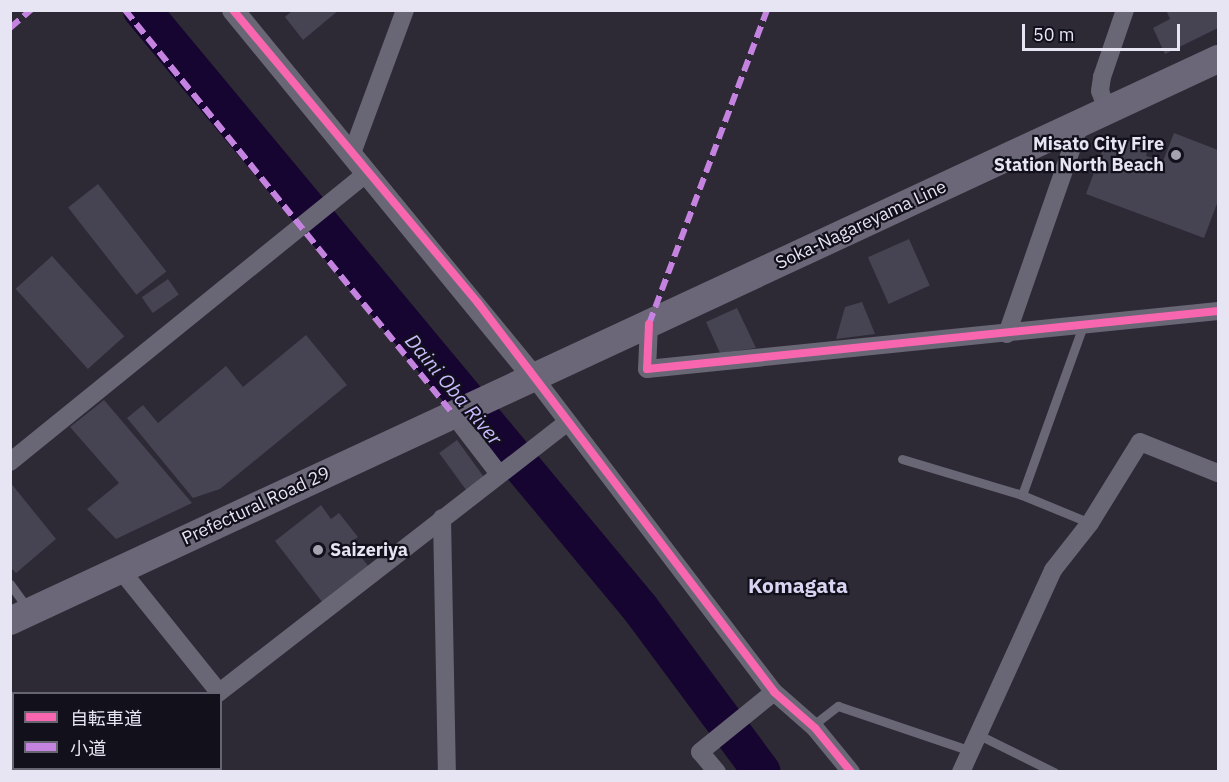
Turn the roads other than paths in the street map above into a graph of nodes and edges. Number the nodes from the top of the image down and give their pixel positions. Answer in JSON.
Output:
{"nodes":[{"id":1,"x":233,"y":10,"type":"edge"},
{"id":2,"x":405,"y":10,"type":"edge"},
{"id":3,"x":1125,"y":10,"type":"edge"},
{"id":4,"x":1218,"y":59,"type":"edge"},
{"id":5,"x":1107,"y":110,"type":"junction"},
{"id":6,"x":1081,"y":122,"type":"junction"},
{"id":7,"x":351,"y":156,"type":"junction"},
{"id":8,"x":366,"y":174,"type":"junction"},
{"id":9,"x":1218,"y":311,"type":"edge"},
{"id":10,"x":649,"y":324,"type":"junction"},
{"id":11,"x":1083,"y":326,"type":"junction"},
{"id":12,"x":1007,"y":334,"type":"junction"},
{"id":13,"x":533,"y":376,"type":"junction"},
{"id":14,"x":502,"y":390,"type":"joint"},
{"id":15,"x":453,"y":414,"type":"junction"},
{"id":16,"x":567,"y":423,"type":"junction"},
{"id":17,"x":902,"y":459,"type":"dead end"},
{"id":18,"x":10,"y":462,"type":"edge"},
{"id":19,"x":1218,"y":473,"type":"edge"},
{"id":20,"x":499,"y":474,"type":"junction"},
{"id":21,"x":1022,"y":495,"type":"junction"},
{"id":22,"x":442,"y":518,"type":"junction"},
{"id":23,"x":1090,"y":523,"type":"junction"},
{"id":24,"x":120,"y":569,"type":"junction"},
{"id":25,"x":10,"y":584,"type":"edge"},
{"id":26,"x":20,"y":616,"type":"edge"},
{"id":27,"x":217,"y":692,"type":"edge"},
{"id":28,"x":219,"y":692,"type":"edge"},
{"id":29,"x":774,"y":692,"type":"junction"},
{"id":30,"x":812,"y":726,"type":"junction"},
{"id":31,"x":975,"y":743,"type":"junction"},
{"id":32,"x":447,"y":771,"type":"edge"},
{"id":33,"x":717,"y":771,"type":"edge"},
{"id":34,"x":851,"y":771,"type":"edge"},
{"id":35,"x":961,"y":771,"type":"edge"},
{"id":36,"x":1054,"y":771,"type":"edge"}],
"edges":[{"from":1,"to":7,"type":"street"},
{"from":2,"to":7,"type":"street"},
{"from":3,"to":5,"type":"street"},
{"from":4,"to":5,"type":"main road","name":"Soka-Nagareyama Line"},
{"from":5,"to":6,"type":"main road","name":"Soka-Nagareyama Line"},
{"from":6,"to":10,"type":"main road","name":"Soka-Nagareyama Line"},
{"from":6,"to":12,"type":"street"},
{"from":7,"to":8,"type":"street"},
{"from":8,"to":13,"type":"street"},
{"from":8,"to":18,"type":"street"},
{"from":9,"to":11,"type":"street"},
{"from":10,"to":12,"type":"street"},
{"from":10,"to":13,"type":"main road","name":"Soka-Nagareyama Line"},
{"from":11,"to":12,"type":"street"},
{"from":11,"to":21,"type":"lane"},
{"from":13,"to":14,"type":"main road","name":"Soka-Nagareyama Line"},
{"from":13,"to":16,"type":"street"},
{"from":14,"to":15,"type":"main road","name":"Prefectural Road 29"},
{"from":15,"to":20,"type":"street"},
{"from":15,"to":24,"type":"main road","name":"Prefectural Road 29"},
{"from":16,"to":20,"type":"street"},
{"from":16,"to":29,"type":"street"},
{"from":17,"to":21,"type":"lane"},
{"from":19,"to":23,"type":"street"},
{"from":20,"to":22,"type":"street"},
{"from":21,"to":23,"type":"lane"},
{"from":22,"to":28,"type":"street"},
{"from":22,"to":32,"type":"street"},
{"from":23,"to":31,"type":"street"},
{"from":24,"to":26,"type":"main road","name":"Prefectural Road 29"},
{"from":24,"to":27,"type":"street"},
{"from":25,"to":26,"type":"lane"},
{"from":29,"to":30,"type":"street"},
{"from":29,"to":33,"type":"street"},
{"from":30,"to":31,"type":"lane"},
{"from":30,"to":34,"type":"street"},
{"from":31,"to":35,"type":"street"},
{"from":31,"to":36,"type":"lane"}]}
